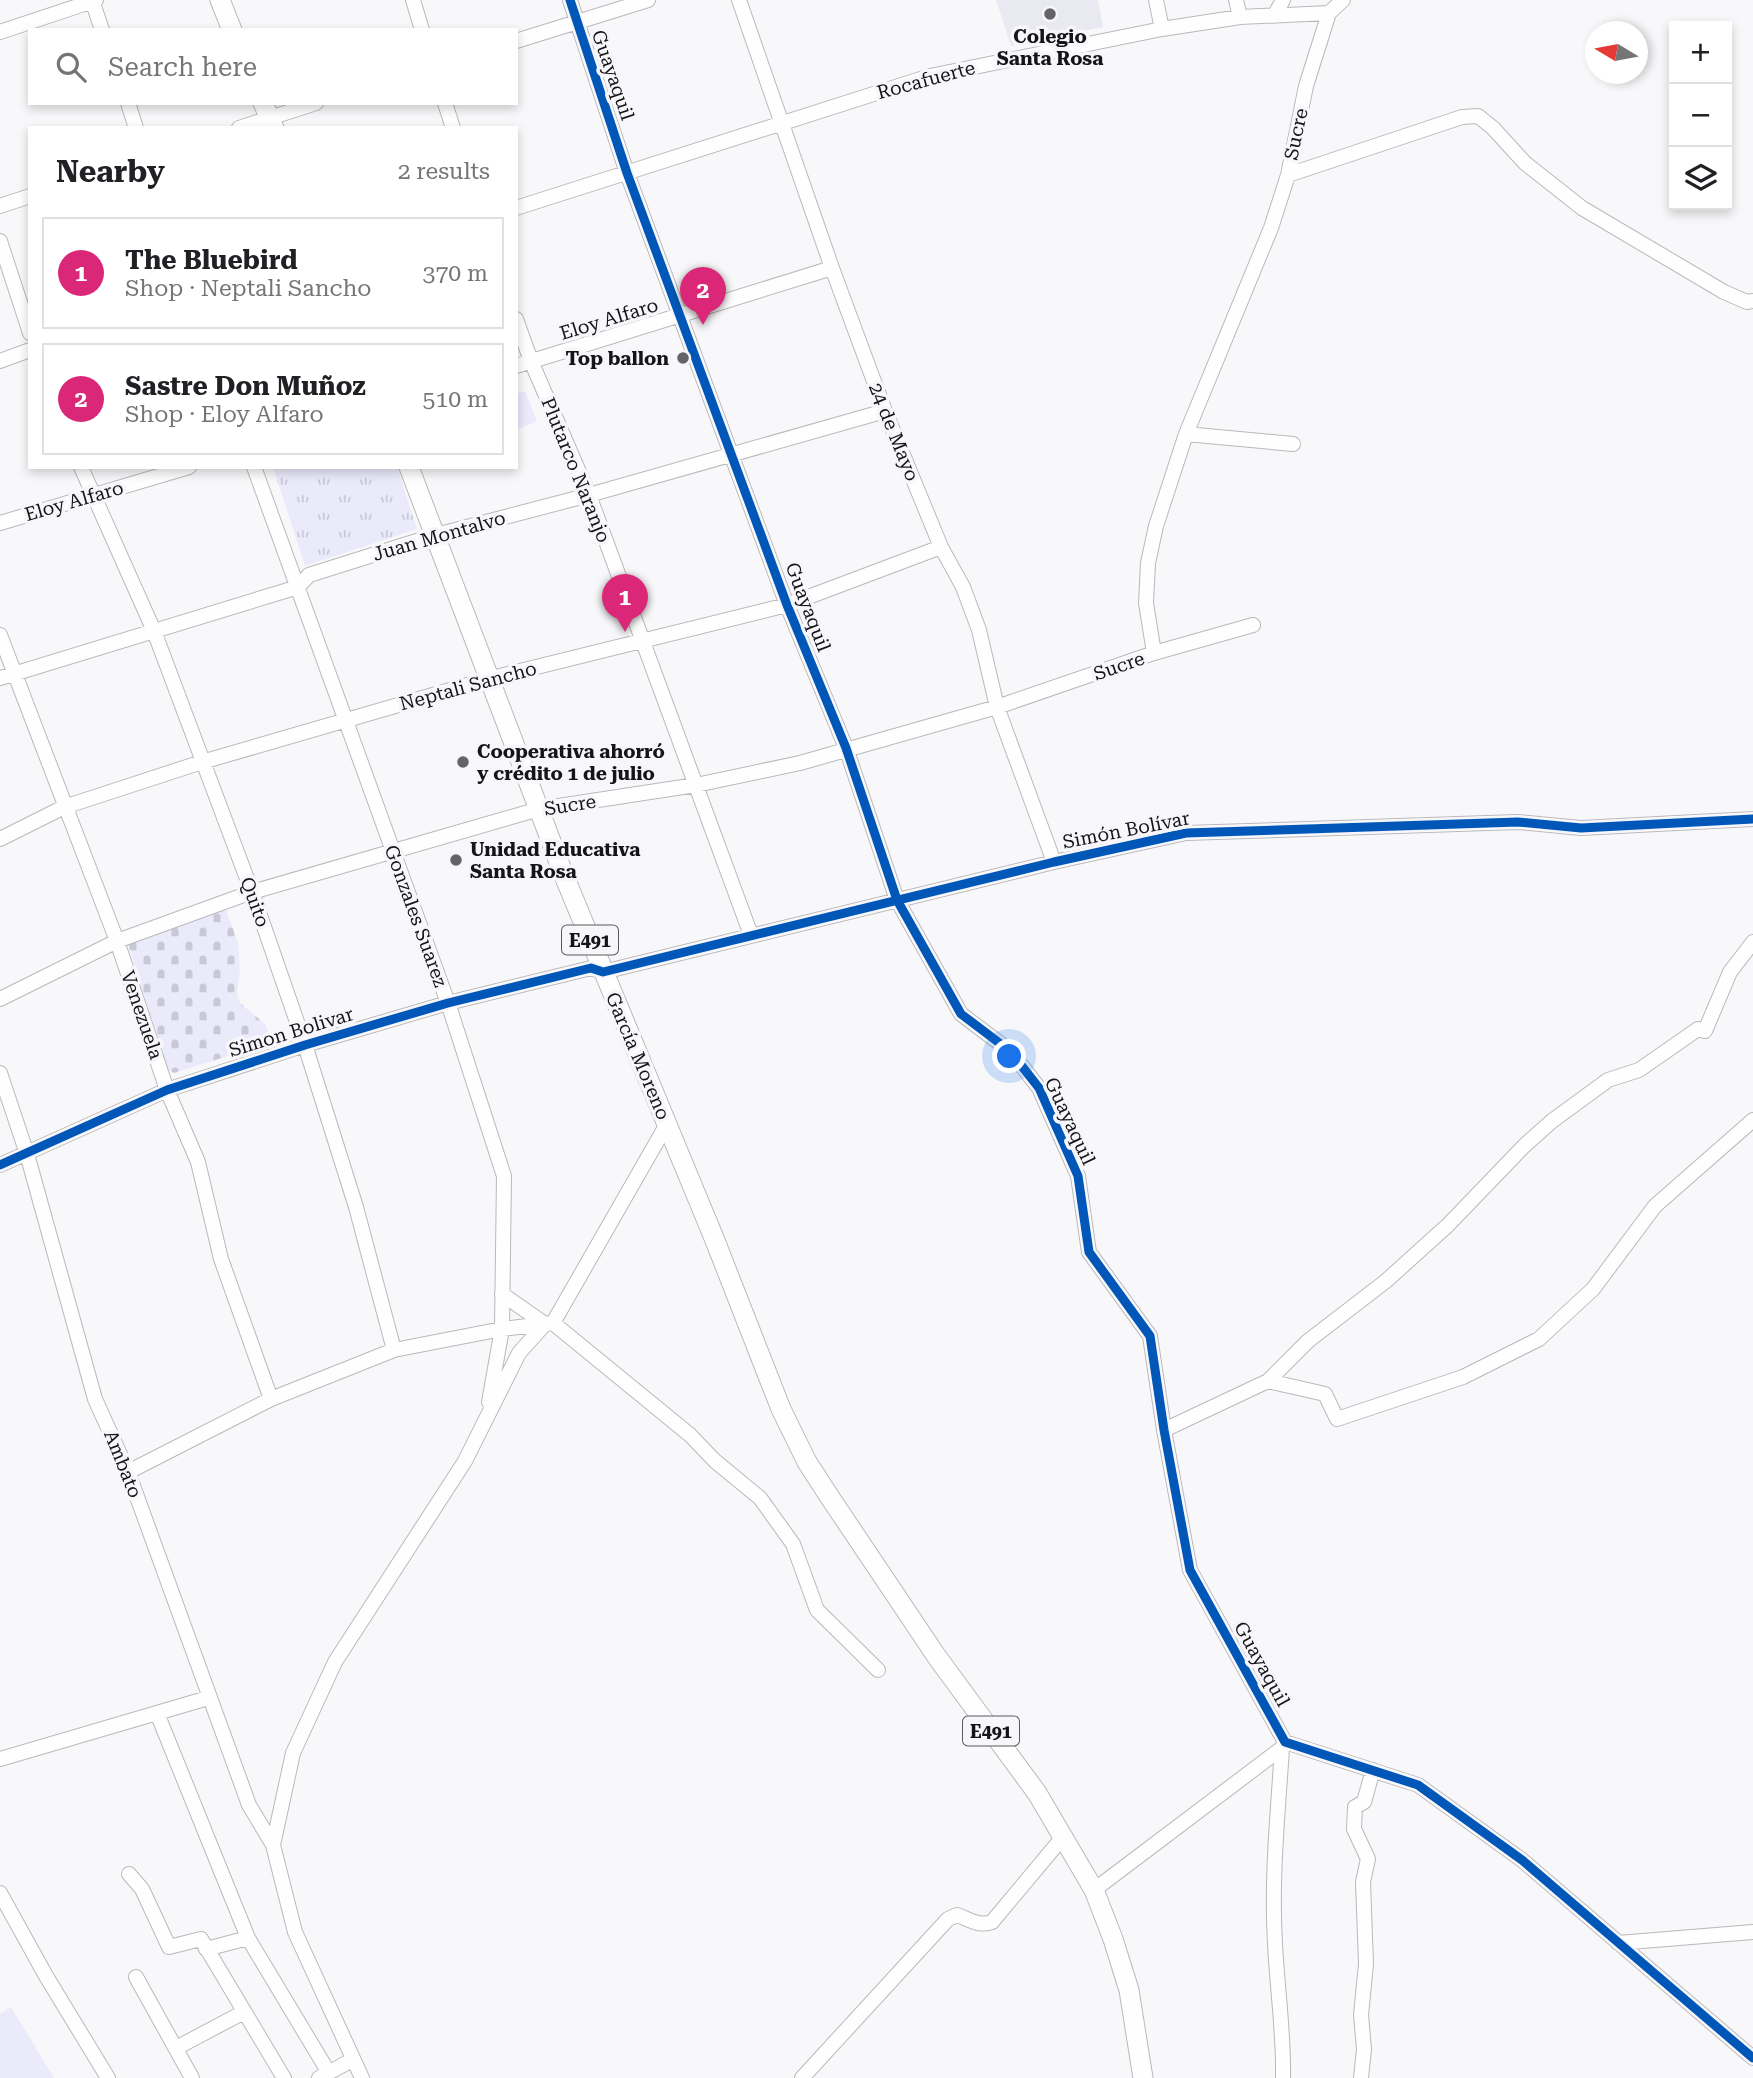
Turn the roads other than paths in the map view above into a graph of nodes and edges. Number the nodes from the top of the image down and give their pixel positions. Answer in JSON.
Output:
{"nodes":[{"id":1,"x":93,"y":0,"type":"edge"},
{"id":2,"x":220,"y":0,"type":"edge"},
{"id":3,"x":413,"y":0,"type":"edge"},
{"id":4,"x":570,"y":0,"type":"edge"},
{"id":5,"x":648,"y":0,"type":"edge"},
{"id":6,"x":739,"y":0,"type":"edge"},
{"id":7,"x":1156,"y":0,"type":"edge"},
{"id":8,"x":1236,"y":0,"type":"edge"},
{"id":9,"x":1283,"y":0,"type":"edge"},
{"id":10,"x":1343,"y":0,"type":"edge"},
{"id":11,"x":1329,"y":13,"type":"junction"},
{"id":12,"x":1274,"y":16,"type":"junction"},
{"id":13,"x":1240,"y":17,"type":"junction"},
{"id":14,"x":576,"y":23,"type":"junction"},
{"id":15,"x":101,"y":28,"type":"edge"},
{"id":16,"x":231,"y":28,"type":"edge"},
{"id":17,"x":421,"y":28,"type":"edge"},
{"id":18,"x":1162,"y":29,"type":"junction"},
{"id":19,"x":0,"y":32,"type":"edge"},
{"id":20,"x":518,"y":40,"type":"edge"},
{"id":21,"x":129,"y":105,"type":"edge"},
{"id":22,"x":309,"y":105,"type":"edge"},
{"id":23,"x":446,"y":105,"type":"edge"},
{"id":24,"x":269,"y":116,"type":"edge"},
{"id":25,"x":783,"y":122,"type":"junction"},
{"id":26,"x":135,"y":126,"type":"edge"},
{"id":27,"x":244,"y":126,"type":"edge"},
{"id":28,"x":452,"y":126,"type":"edge"},
{"id":29,"x":627,"y":173,"type":"junction"},
{"id":30,"x":1288,"y":175,"type":"junction"},
{"id":31,"x":28,"y":197,"type":"edge"},
{"id":32,"x":0,"y":206,"type":"edge"},
{"id":33,"x":518,"y":207,"type":"edge"},
{"id":34,"x":0,"y":241,"type":"edge"},
{"id":35,"x":832,"y":268,"type":"junction"},
{"id":36,"x":1753,"y":301,"type":"edge"},
{"id":37,"x":680,"y":315,"type":"junction"},
{"id":38,"x":518,"y":325,"type":"edge"},
{"id":39,"x":28,"y":327,"type":"edge"},
{"id":40,"x":28,"y":352,"type":"edge"},
{"id":41,"x":0,"y":360,"type":"edge"},
{"id":42,"x":531,"y":361,"type":"junction"},
{"id":43,"x":518,"y":365,"type":"edge"},
{"id":44,"x":885,"y":411,"type":"junction"},
{"id":45,"x":1186,"y":434,"type":"junction"},
{"id":46,"x":1293,"y":444,"type":"dead end"},
{"id":47,"x":732,"y":455,"type":"junction"},
{"id":48,"x":82,"y":469,"type":"edge"},
{"id":49,"x":183,"y":469,"type":"edge"},
{"id":50,"x":255,"y":469,"type":"edge"},
{"id":51,"x":410,"y":469,"type":"edge"},
{"id":52,"x":589,"y":495,"type":"junction"},
{"id":53,"x":93,"y":497,"type":"junction"},
{"id":54,"x":0,"y":523,"type":"edge"},
{"id":55,"x":436,"y":535,"type":"junction"},
{"id":56,"x":941,"y":547,"type":"junction"},
{"id":57,"x":298,"y":587,"type":"junction"},
{"id":58,"x":788,"y":605,"type":"junction"},
{"id":59,"x":1253,"y":625,"type":"dead end"},
{"id":60,"x":154,"y":631,"type":"junction"},
{"id":61,"x":0,"y":635,"type":"edge"},
{"id":62,"x":642,"y":640,"type":"junction"},
{"id":63,"x":1154,"y":653,"type":"junction"},
{"id":64,"x":7,"y":675,"type":"edge"},
{"id":65,"x":488,"y":679,"type":"junction"},
{"id":66,"x":997,"y":708,"type":"junction"},
{"id":67,"x":345,"y":719,"type":"junction"},
{"id":68,"x":846,"y":748,"type":"junction"},
{"id":69,"x":202,"y":762,"type":"junction"},
{"id":70,"x":696,"y":785,"type":"junction"},
{"id":71,"x":64,"y":807,"type":"junction"},
{"id":72,"x":539,"y":809,"type":"junction"},
{"id":73,"x":1753,"y":819,"type":"edge"},
{"id":74,"x":0,"y":839,"type":"edge"},
{"id":75,"x":393,"y":851,"type":"junction"},
{"id":76,"x":1054,"y":862,"type":"junction"},
{"id":77,"x":252,"y":892,"type":"junction"},
{"id":78,"x":897,"y":900,"type":"junction"},
{"id":79,"x":751,"y":935,"type":"junction"},
{"id":80,"x":117,"y":941,"type":"junction"},
{"id":81,"x":1753,"y":942,"type":"edge"},
{"id":82,"x":603,"y":972,"type":"junction"},
{"id":83,"x":0,"y":999,"type":"edge"},
{"id":84,"x":448,"y":1003,"type":"junction"},
{"id":85,"x":305,"y":1045,"type":"junction"},
{"id":86,"x":0,"y":1073,"type":"edge"},
{"id":87,"x":167,"y":1090,"type":"junction"},
{"id":88,"x":1753,"y":1120,"type":"edge"},
{"id":89,"x":667,"y":1124,"type":"junction"},
{"id":90,"x":27,"y":1154,"type":"junction"},
{"id":91,"x":0,"y":1165,"type":"edge"},
{"id":92,"x":502,"y":1294,"type":"junction"},
{"id":93,"x":549,"y":1323,"type":"junction"},
{"id":94,"x":502,"y":1329,"type":"junction"},
{"id":95,"x":394,"y":1350,"type":"junction"},
{"id":96,"x":1268,"y":1381,"type":"junction"},
{"id":97,"x":271,"y":1399,"type":"junction"},
{"id":98,"x":486,"y":1420,"type":"junction"},
{"id":99,"x":1164,"y":1430,"type":"junction"},
{"id":100,"x":128,"y":1472,"type":"junction"},
{"id":101,"x":878,"y":1670,"type":"dead end"},
{"id":102,"x":208,"y":1698,"type":"junction"},
{"id":103,"x":157,"y":1713,"type":"junction"},
{"id":104,"x":1283,"y":1745,"type":"junction"},
{"id":105,"x":0,"y":1759,"type":"edge"},
{"id":106,"x":1373,"y":1770,"type":"junction"},
{"id":107,"x":1063,"y":1837,"type":"junction"},
{"id":108,"x":272,"y":1845,"type":"junction"},
{"id":109,"x":129,"y":1874,"type":"dead end"},
{"id":110,"x":1094,"y":1890,"type":"junction"},
{"id":111,"x":0,"y":1893,"type":"edge"},
{"id":112,"x":1753,"y":1932,"type":"edge"},
{"id":113,"x":248,"y":1937,"type":"junction"},
{"id":114,"x":1618,"y":1943,"type":"junction"},
{"id":115,"x":206,"y":1949,"type":"junction"},
{"id":116,"x":136,"y":1978,"type":"dead end"},
{"id":117,"x":244,"y":2012,"type":"junction"},
{"id":118,"x":176,"y":2048,"type":"junction"},
{"id":119,"x":1753,"y":2058,"type":"edge"},
{"id":120,"x":352,"y":2060,"type":"junction"},
{"id":121,"x":324,"y":2075,"type":"edge"},
{"id":122,"x":107,"y":2078,"type":"edge"},
{"id":123,"x":192,"y":2078,"type":"edge"},
{"id":124,"x":284,"y":2078,"type":"edge"},
{"id":125,"x":362,"y":2078,"type":"edge"},
{"id":126,"x":802,"y":2078,"type":"edge"},
{"id":127,"x":1143,"y":2078,"type":"edge"},
{"id":128,"x":1283,"y":2078,"type":"edge"},
{"id":129,"x":1361,"y":2078,"type":"edge"}],
"edges":[{"from":1,"to":15,"type":"street"},
{"from":1,"to":19,"type":"street"},
{"from":2,"to":16,"type":"highway"},
{"from":3,"to":17,"type":"street"},
{"from":4,"to":14,"type":"street","name":"Guayaquil"},
{"from":5,"to":14,"type":"street"},
{"from":6,"to":25,"type":"street","name":"24 de Mayo"},
{"from":7,"to":18,"type":"street"},
{"from":8,"to":13,"type":"street"},
{"from":9,"to":12,"type":"street"},
{"from":10,"to":11,"type":"street"},
{"from":11,"to":12,"type":"street","name":"Rocafuerte"},
{"from":11,"to":30,"type":"street","name":"Sucre"},
{"from":12,"to":13,"type":"street","name":"Rocafuerte"},
{"from":13,"to":18,"type":"street","name":"Rocafuerte"},
{"from":14,"to":20,"type":"street"},
{"from":14,"to":29,"type":"street","name":"Guayaquil"},
{"from":18,"to":25,"type":"street","name":"Rocafuerte"},
{"from":21,"to":26,"type":"street"},
{"from":22,"to":24,"type":"street"},
{"from":23,"to":28,"type":"street"},
{"from":24,"to":27,"type":"street"},
{"from":25,"to":29,"type":"street","name":"Rocafuerte"},
{"from":25,"to":35,"type":"street","name":"24 de Mayo"},
{"from":29,"to":33,"type":"street","name":"Rocafuerte"},
{"from":29,"to":37,"type":"street","name":"Guayaquil"},
{"from":30,"to":36,"type":"street"},
{"from":30,"to":45,"type":"street","name":"Sucre"},
{"from":31,"to":32,"type":"street"},
{"from":34,"to":39,"type":"street"},
{"from":35,"to":37,"type":"street","name":"Eloy Alfaro"},
{"from":35,"to":44,"type":"street","name":"24 de Mayo"},
{"from":37,"to":42,"type":"street","name":"Eloy Alfaro"},
{"from":37,"to":47,"type":"street","name":"Guayaquil"},
{"from":38,"to":42,"type":"street","name":"Plutarco Naranjo"},
{"from":40,"to":41,"type":"street"},
{"from":42,"to":43,"type":"street","name":"Eloy Alfaro"},
{"from":42,"to":52,"type":"street","name":"Plutarco Naranjo"},
{"from":44,"to":47,"type":"street","name":"Juan Montalvo"},
{"from":44,"to":56,"type":"street","name":"24 de Mayo"},
{"from":45,"to":46,"type":"street"},
{"from":45,"to":63,"type":"street","name":"Sucre"},
{"from":47,"to":52,"type":"street","name":"Juan Montalvo"},
{"from":47,"to":58,"type":"street","name":"Guayaquil"},
{"from":48,"to":53,"type":"street","name":"Quito"},
{"from":49,"to":53,"type":"street","name":"Eloy Alfaro"},
{"from":50,"to":57,"type":"street","name":"Gonzales Suarez"},
{"from":51,"to":55,"type":"highway","name":"García Moreno","number":"E491"},
{"from":52,"to":55,"type":"street","name":"Juan Montalvo"},
{"from":52,"to":62,"type":"street","name":"Plutarco Naranjo"},
{"from":53,"to":54,"type":"street","name":"Eloy Alfaro"},
{"from":53,"to":60,"type":"street","name":"Quito"},
{"from":55,"to":57,"type":"street","name":"Juan Montalvo"},
{"from":55,"to":65,"type":"highway","name":"García Moreno","number":"E491"},
{"from":56,"to":58,"type":"street","name":"Neptali Sancho"},
{"from":56,"to":66,"type":"street","name":"24 de Mayo"},
{"from":57,"to":60,"type":"street","name":"Juan Montalvo"},
{"from":57,"to":67,"type":"street","name":"Gonzales Suarez"},
{"from":58,"to":62,"type":"street","name":"Neptali Sancho"},
{"from":58,"to":68,"type":"street","name":"Guayaquil"},
{"from":59,"to":63,"type":"street","name":"Sucre"},
{"from":60,"to":64,"type":"street","name":"Juan Montalvo"},
{"from":60,"to":69,"type":"street","name":"Quito"},
{"from":61,"to":64,"type":"street","name":"Venezuela"},
{"from":62,"to":65,"type":"street","name":"Neptali Sancho"},
{"from":62,"to":70,"type":"street","name":"Plutarco Naranjo"},
{"from":63,"to":66,"type":"street","name":"Sucre"},
{"from":64,"to":71,"type":"street","name":"Venezuela"},
{"from":65,"to":67,"type":"street","name":"Neptali Sancho"},
{"from":65,"to":72,"type":"highway","name":"García Moreno","number":"E491"},
{"from":66,"to":68,"type":"street","name":"Sucre"},
{"from":66,"to":76,"type":"street","name":"24 de Mayo"},
{"from":67,"to":69,"type":"street","name":"Neptali Sancho"},
{"from":67,"to":75,"type":"street","name":"Gonzales Suarez"},
{"from":68,"to":70,"type":"street","name":"Sucre"},
{"from":68,"to":78,"type":"street","name":"Guayaquil"},
{"from":69,"to":71,"type":"street","name":"Neptali Sancho"},
{"from":69,"to":77,"type":"street","name":"Quito"},
{"from":70,"to":72,"type":"street","name":"Sucre"},
{"from":70,"to":79,"type":"street","name":"Plutarco Naranjo"},
{"from":71,"to":74,"type":"street","name":"Neptali Sancho"},
{"from":71,"to":80,"type":"street","name":"Venezuela"},
{"from":72,"to":75,"type":"street","name":"Sucre"},
{"from":72,"to":82,"type":"highway","name":"García Moreno","number":"E491"},
{"from":73,"to":76,"type":"street","name":"Simón Bolívar"},
{"from":75,"to":77,"type":"street","name":"Sucre"},
{"from":75,"to":84,"type":"street","name":"Gonzales Suarez"},
{"from":76,"to":78,"type":"street","name":"Simón Bolívar"},
{"from":77,"to":80,"type":"street","name":"Sucre"},
{"from":77,"to":85,"type":"street","name":"Quito"},
{"from":78,"to":79,"type":"street","name":"Simón Bolívar"},
{"from":78,"to":99,"type":"street","name":"Guayaquil"},
{"from":79,"to":82,"type":"street","name":"Simón Bolívar"},
{"from":80,"to":83,"type":"street","name":"Sucre"},
{"from":80,"to":87,"type":"street","name":"Venezuela"},
{"from":81,"to":96,"type":"street"},
{"from":82,"to":84,"type":"street","name":"Simon Bolivar"},
{"from":82,"to":89,"type":"highway","name":"García Moreno","number":"E491"},
{"from":84,"to":85,"type":"street","name":"Simon Bolivar"},
{"from":84,"to":92,"type":"street","name":"Gonzales Suarez"},
{"from":85,"to":87,"type":"street","name":"Simon Bolivar"},
{"from":85,"to":95,"type":"street","name":"Quito"},
{"from":86,"to":90,"type":"street","name":"Ambato"},
{"from":87,"to":90,"type":"street","name":"Simon Bolivar"},
{"from":87,"to":97,"type":"street","name":"Venezuela"},
{"from":88,"to":96,"type":"street"},
{"from":89,"to":93,"type":"street"},
{"from":89,"to":107,"type":"highway","name":"García Moreno","number":"E491"},
{"from":90,"to":91,"type":"street","name":"Simon Bolivar"},
{"from":90,"to":100,"type":"street","name":"Ambato"},
{"from":92,"to":93,"type":"street"},
{"from":92,"to":94,"type":"street","name":"Gonzales Suarez"},
{"from":93,"to":94,"type":"street"},
{"from":93,"to":98,"type":"street"},
{"from":93,"to":101,"type":"street"},
{"from":94,"to":95,"type":"street"},
{"from":94,"to":98,"type":"street","name":"Gonzales Suarez"},
{"from":95,"to":97,"type":"street"},
{"from":96,"to":99,"type":"street"},
{"from":97,"to":100,"type":"street"},
{"from":98,"to":108,"type":"street"},
{"from":99,"to":104,"type":"street","name":"Guayaquil"},
{"from":100,"to":102,"type":"street","name":"Ambato"},
{"from":102,"to":103,"type":"street"},
{"from":102,"to":108,"type":"street","name":"Ambato"},
{"from":103,"to":105,"type":"street"},
{"from":103,"to":113,"type":"street"},
{"from":104,"to":106,"type":"street"},
{"from":104,"to":110,"type":"street"},
{"from":104,"to":128,"type":"street"},
{"from":106,"to":114,"type":"street"},
{"from":106,"to":129,"type":"street"},
{"from":107,"to":110,"type":"highway","number":"E491"},
{"from":107,"to":126,"type":"street"},
{"from":108,"to":120,"type":"street"},
{"from":109,"to":115,"type":"street"},
{"from":110,"to":127,"type":"highway","number":"E491"},
{"from":111,"to":122,"type":"street"},
{"from":112,"to":114,"type":"street"},
{"from":113,"to":115,"type":"street"},
{"from":113,"to":121,"type":"street"},
{"from":114,"to":119,"type":"street"},
{"from":115,"to":117,"type":"street"},
{"from":116,"to":118,"type":"street"},
{"from":117,"to":118,"type":"street"},
{"from":117,"to":124,"type":"street"},
{"from":118,"to":123,"type":"street"},
{"from":120,"to":121,"type":"street"},
{"from":120,"to":125,"type":"street"}]}
